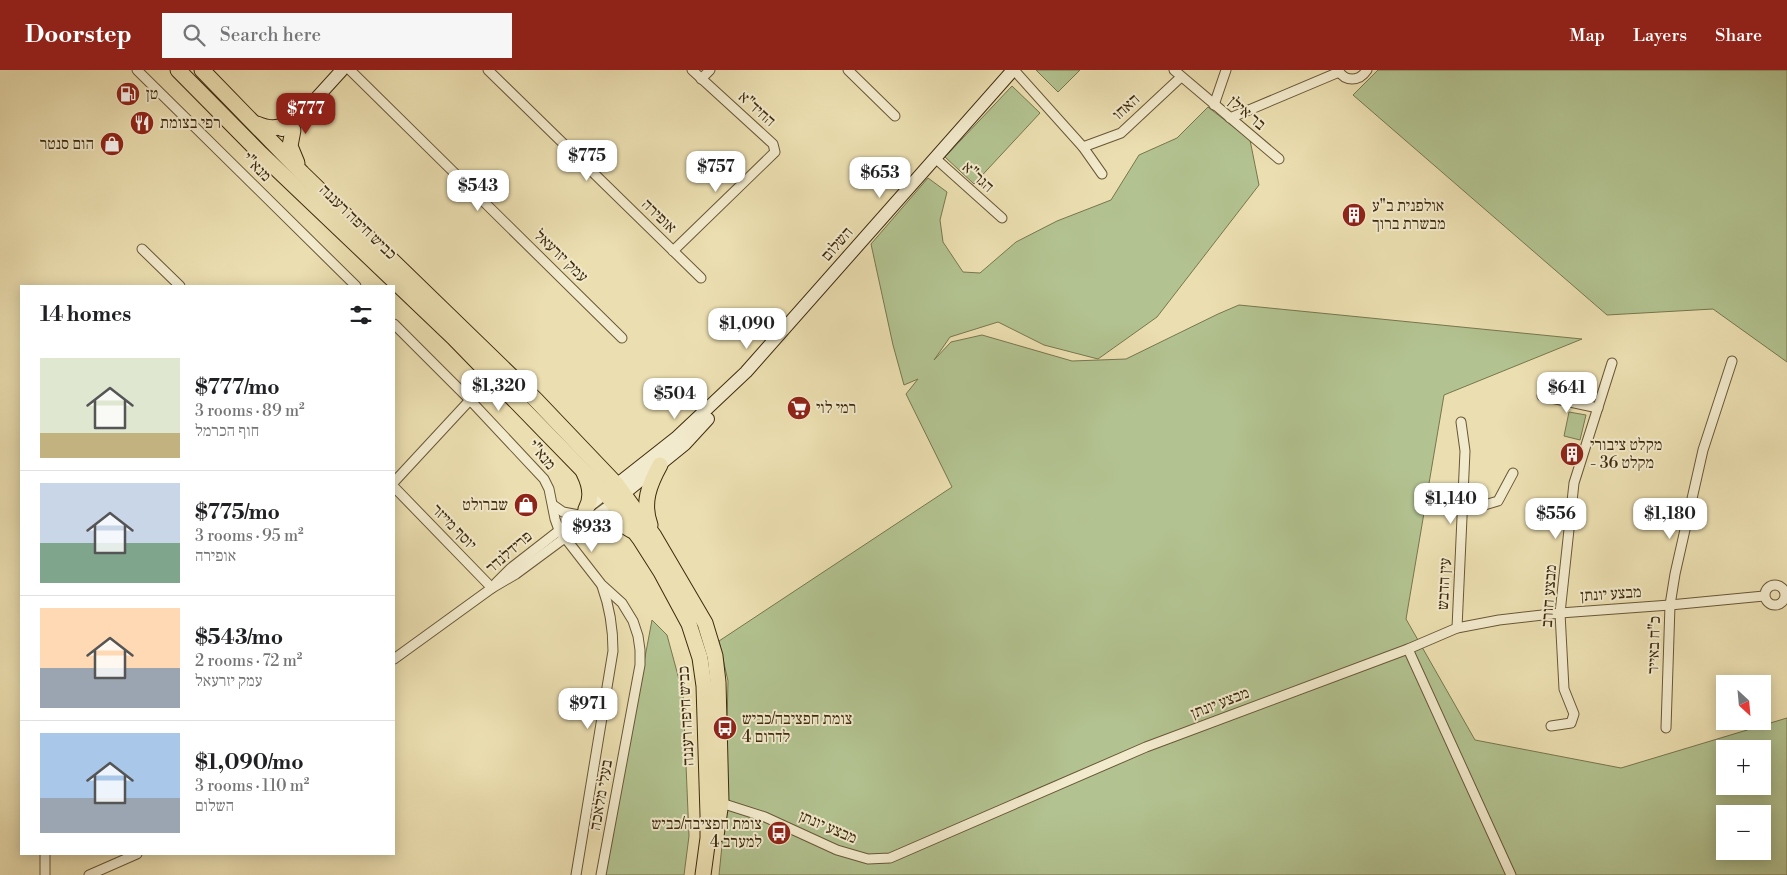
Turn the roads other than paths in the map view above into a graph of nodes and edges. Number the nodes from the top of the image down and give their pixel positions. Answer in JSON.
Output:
{"nodes":[{"id":1,"x":137,"y":70,"type":"edge"},
{"id":2,"x":178,"y":70,"type":"edge"},
{"id":3,"x":202,"y":70,"type":"edge"},
{"id":4,"x":342,"y":70,"type":"edge"},
{"id":5,"x":350,"y":70,"type":"edge"},
{"id":6,"x":488,"y":70,"type":"edge"},
{"id":7,"x":692,"y":70,"type":"edge"},
{"id":8,"x":710,"y":70,"type":"edge"},
{"id":9,"x":848,"y":70,"type":"edge"},
{"id":10,"x":1013,"y":70,"type":"edge"},
{"id":11,"x":1226,"y":70,"type":"edge"},
{"id":12,"x":1367,"y":70,"type":"edge"},
{"id":13,"x":1338,"y":71,"type":"edge"},
{"id":14,"x":1177,"y":73,"type":"edge"},
{"id":15,"x":701,"y":79,"type":"junction"},
{"id":16,"x":1214,"y":105,"type":"junction"},
{"id":17,"x":895,"y":116,"type":"dead end"},
{"id":18,"x":1230,"y":118,"type":"junction"},
{"id":19,"x":254,"y":122,"type":"junction"},
{"id":20,"x":291,"y":127,"type":"junction"},
{"id":21,"x":273,"y":142,"type":"junction"},
{"id":22,"x":1083,"y":147,"type":"junction"},
{"id":23,"x":261,"y":154,"type":"junction"},
{"id":24,"x":935,"y":158,"type":"junction"},
{"id":25,"x":1279,"y":159,"type":"dead end"},
{"id":26,"x":302,"y":173,"type":"junction"},
{"id":27,"x":1102,"y":174,"type":"dead end"},
{"id":28,"x":1002,"y":218,"type":"dead end"},
{"id":29,"x":142,"y":250,"type":"dead end"},
{"id":30,"x":674,"y":251,"type":"junction"},
{"id":31,"x":701,"y":278,"type":"dead end"},
{"id":32,"x":179,"y":285,"type":"edge"},
{"id":33,"x":355,"y":285,"type":"edge"},
{"id":34,"x":395,"y":325,"type":"edge"},
{"id":35,"x":622,"y":338,"type":"dead end"},
{"id":36,"x":1732,"y":361,"type":"dead end"},
{"id":37,"x":1612,"y":363,"type":"dead end"},
{"id":38,"x":746,"y":372,"type":"junction"},
{"id":39,"x":1542,"y":396,"type":"dead end"},
{"id":40,"x":470,"y":400,"type":"junction"},
{"id":41,"x":1598,"y":408,"type":"junction"},
{"id":42,"x":1461,"y":422,"type":"dead end"},
{"id":43,"x":660,"y":465,"type":"junction"},
{"id":44,"x":583,"y":469,"type":"junction"},
{"id":45,"x":1513,"y":473,"type":"dead end"},
{"id":46,"x":395,"y":481,"type":"edge"},
{"id":47,"x":395,"y":488,"type":"edge"},
{"id":48,"x":615,"y":494,"type":"junction"},
{"id":49,"x":553,"y":505,"type":"junction"},
{"id":50,"x":1464,"y":506,"type":"junction"},
{"id":51,"x":582,"y":516,"type":"junction"},
{"id":52,"x":635,"y":533,"type":"junction"},
{"id":53,"x":562,"y":534,"type":"junction"},
{"id":54,"x":654,"y":536,"type":"junction"},
{"id":55,"x":602,"y":584,"type":"junction"},
{"id":56,"x":492,"y":588,"type":"junction"},
{"id":57,"x":1764,"y":596,"type":"dead end"},
{"id":58,"x":1670,"y":605,"type":"junction"},
{"id":59,"x":1560,"y":613,"type":"junction"},
{"id":60,"x":1457,"y":628,"type":"junction"},
{"id":61,"x":1408,"y":649,"type":"junction"},
{"id":62,"x":395,"y":658,"type":"edge"},
{"id":63,"x":1550,"y":726,"type":"dead end"},
{"id":64,"x":1666,"y":728,"type":"dead end"},
{"id":65,"x":714,"y":801,"type":"junction"},
{"id":66,"x":44,"y":855,"type":"edge"},
{"id":67,"x":135,"y":855,"type":"edge"},
{"id":68,"x":45,"y":875,"type":"edge"},
{"id":69,"x":89,"y":875,"type":"edge"},
{"id":70,"x":576,"y":875,"type":"edge"},
{"id":71,"x":601,"y":875,"type":"edge"},
{"id":72,"x":703,"y":875,"type":"edge"},
{"id":73,"x":712,"y":875,"type":"edge"},
{"id":74,"x":1511,"y":875,"type":"edge"}],
"edges":[{"from":1,"to":33,"type":"street","name":"מנא\"י"},
{"from":2,"to":23,"type":"highway","name":"כביש חיפה רעננה"},
{"from":3,"to":19,"type":"highway","name":"כביש חיפה רעננה"},
{"from":4,"to":20,"type":"street"},
{"from":5,"to":35,"type":"street","name":"עמק יזרעאל"},
{"from":6,"to":30,"type":"street","name":"אופירה"},
{"from":7,"to":15,"type":"street","name":"החיד\"א"},
{"from":8,"to":15,"type":"street"},
{"from":9,"to":17,"type":"street"},
{"from":10,"to":22,"type":"street"},
{"from":10,"to":24,"type":"street","name":"השלום"},
{"from":11,"to":16,"type":"street"},
{"from":12,"to":13,"type":"street"},
{"from":13,"to":18,"type":"street"},
{"from":14,"to":16,"type":"street","name":"בר אילן"},
{"from":14,"to":22,"type":"street","name":"האחו"},
{"from":15,"to":30,"type":"street","name":"החיד\"א"},
{"from":16,"to":18,"type":"street","name":"בר אילן"},
{"from":18,"to":25,"type":"street","name":"בר אילן"},
{"from":19,"to":20,"type":"highway"},
{"from":19,"to":21,"type":"highway","name":"כביש חיפה רעננה"},
{"from":20,"to":21,"type":"street"},
{"from":20,"to":26,"type":"highway"},
{"from":21,"to":23,"type":"street"},
{"from":21,"to":26,"type":"highway","name":"כביש חיפה רעננה"},
{"from":22,"to":27,"type":"street"},
{"from":23,"to":44,"type":"highway","name":"כביש חיפה רעננה"},
{"from":24,"to":28,"type":"street","name":"הגר\"א"},
{"from":24,"to":38,"type":"street","name":"השלום"},
{"from":26,"to":48,"type":"highway","name":"כביש חיפה רעננה"},
{"from":29,"to":32,"type":"street"},
{"from":30,"to":31,"type":"street","name":"אופירה"},
{"from":34,"to":40,"type":"street","name":"מנא\"י"},
{"from":36,"to":58,"type":"street","name":"כ\"ח באייר"},
{"from":37,"to":41,"type":"street","name":"מבצע חורב"},
{"from":38,"to":43,"type":"street","name":"השלום"},
{"from":38,"to":48,"type":"street","name":"השלום"},
{"from":39,"to":41,"type":"street"},
{"from":40,"to":46,"type":"street"},
{"from":40,"to":49,"type":"street","name":"מנא\"י"},
{"from":41,"to":59,"type":"street","name":"מבצע חורב"},
{"from":42,"to":50,"type":"street","name":"עין הדבש"},
{"from":43,"to":48,"type":"street","name":"השלום"},
{"from":43,"to":54,"type":"highway"},
{"from":44,"to":48,"type":"highway","name":"כביש חיפה רעננה"},
{"from":44,"to":51,"type":"highway"},
{"from":45,"to":50,"type":"street"},
{"from":47,"to":56,"type":"street","name":"יוסף מייזר"},
{"from":48,"to":51,"type":"street","name":"פרידלנדר"},
{"from":48,"to":51,"type":"street","name":"פרידלנדר"},
{"from":48,"to":52,"type":"highway","name":"כביש חיפה רעננה"},
{"from":48,"to":54,"type":"highway","name":"כביש חיפה רעננה"},
{"from":49,"to":51,"type":"street"},
{"from":49,"to":53,"type":"street","name":"מנא\"י"},
{"from":50,"to":60,"type":"street","name":"עין הדבש"},
{"from":51,"to":52,"type":"highway"},
{"from":51,"to":53,"type":"street","name":"פרידלנדר"},
{"from":52,"to":65,"type":"highway","name":"כביש חיפה רעננה"},
{"from":53,"to":55,"type":"street","name":"בעלי מלאכה"},
{"from":53,"to":56,"type":"street","name":"פרידלנדר"},
{"from":54,"to":65,"type":"highway","name":"כביש חיפה רעננה"},
{"from":55,"to":70,"type":"street","name":"בעלי מלאכה"},
{"from":55,"to":71,"type":"street","name":"בעלי מלאכה"},
{"from":56,"to":62,"type":"street","name":"פרידלנדר"},
{"from":57,"to":58,"type":"street","name":"מבצע יונתן"},
{"from":58,"to":59,"type":"street","name":"מבצע יונתן"},
{"from":58,"to":64,"type":"street","name":"כ\"ח באייר"},
{"from":59,"to":60,"type":"street","name":"מבצע יונתן"},
{"from":59,"to":63,"type":"street","name":"מבצע חורב"},
{"from":60,"to":61,"type":"street","name":"מבצע יונתן"},
{"from":61,"to":65,"type":"street","name":"מבצע יונתן"},
{"from":61,"to":74,"type":"street"},
{"from":65,"to":72,"type":"highway","name":"כביש חיפה רעננה"},
{"from":65,"to":73,"type":"highway","name":"כביש חיפה רעננה"},
{"from":66,"to":68,"type":"street"},
{"from":67,"to":69,"type":"street"}]}
